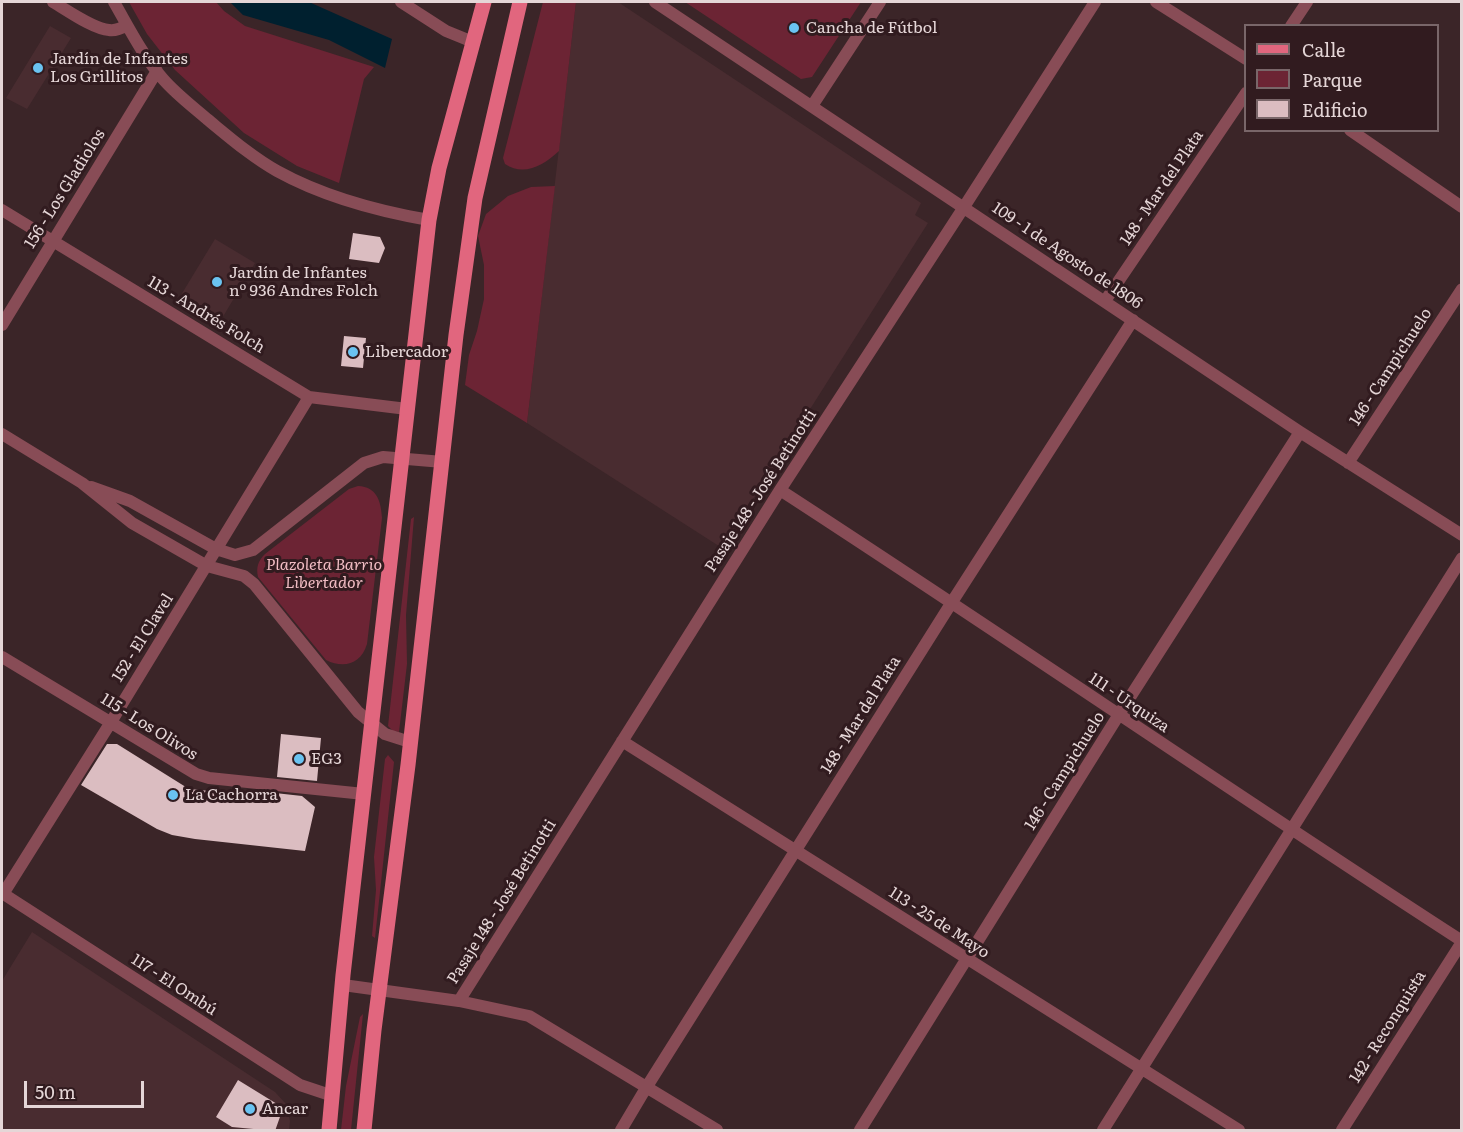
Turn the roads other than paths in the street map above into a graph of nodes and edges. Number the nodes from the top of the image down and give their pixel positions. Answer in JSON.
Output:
{"nodes":[{"id":1,"x":53,"y":2,"type":"edge"},
{"id":2,"x":114,"y":2,"type":"edge"},
{"id":3,"x":401,"y":2,"type":"edge"},
{"id":4,"x":484,"y":2,"type":"edge"},
{"id":5,"x":520,"y":2,"type":"edge"},
{"id":6,"x":656,"y":2,"type":"edge"},
{"id":7,"x":880,"y":2,"type":"edge"},
{"id":8,"x":1095,"y":2,"type":"edge"},
{"id":9,"x":1156,"y":2,"type":"edge"},
{"id":10,"x":1307,"y":2,"type":"edge"},
{"id":11,"x":1292,"y":24,"type":"edge"},
{"id":12,"x":127,"y":25,"type":"junction"},
{"id":13,"x":473,"y":42,"type":"junction"},
{"id":14,"x":1244,"y":58,"type":"edge"},
{"id":15,"x":157,"y":71,"type":"junction"},
{"id":16,"x":1244,"y":94,"type":"edge"},
{"id":17,"x":812,"y":106,"type":"junction"},
{"id":18,"x":1353,"y":132,"type":"edge"},
{"id":19,"x":964,"y":207,"type":"junction"},
{"id":20,"x":1461,"y":207,"type":"edge"},
{"id":21,"x":2,"y":210,"type":"edge"},
{"id":22,"x":429,"y":220,"type":"junction"},
{"id":23,"x":53,"y":241,"type":"junction"},
{"id":24,"x":1461,"y":289,"type":"edge"},
{"id":25,"x":1105,"y":301,"type":"junction"},
{"id":26,"x":1133,"y":320,"type":"junction"},
{"id":27,"x":2,"y":325,"type":"edge"},
{"id":28,"x":309,"y":397,"type":"junction"},
{"id":29,"x":407,"y":409,"type":"junction"},
{"id":30,"x":1300,"y":432,"type":"junction"},
{"id":31,"x":2,"y":434,"type":"edge"},
{"id":32,"x":403,"y":457,"type":"junction"},
{"id":33,"x":443,"y":462,"type":"junction"},
{"id":34,"x":1348,"y":463,"type":"junction"},
{"id":35,"x":82,"y":483,"type":"junction"},
{"id":36,"x":780,"y":490,"type":"junction"},
{"id":37,"x":1461,"y":535,"type":"edge"},
{"id":38,"x":216,"y":549,"type":"junction"},
{"id":39,"x":1461,"y":558,"type":"edge"},
{"id":40,"x":207,"y":566,"type":"junction"},
{"id":41,"x":952,"y":602,"type":"junction"},
{"id":42,"x":2,"y":657,"type":"edge"},
{"id":43,"x":1119,"y":716,"type":"junction"},
{"id":44,"x":111,"y":722,"type":"junction"},
{"id":45,"x":372,"y":726,"type":"junction"},
{"id":46,"x":622,"y":741,"type":"junction"},
{"id":47,"x":410,"y":742,"type":"junction"},
{"id":48,"x":364,"y":794,"type":"junction"},
{"id":49,"x":1290,"y":830,"type":"junction"},
{"id":50,"x":795,"y":851,"type":"junction"},
{"id":51,"x":2,"y":894,"type":"edge"},
{"id":52,"x":1461,"y":942,"type":"edge"},
{"id":53,"x":967,"y":961,"type":"junction"},
{"id":54,"x":343,"y":986,"type":"junction"},
{"id":55,"x":380,"y":989,"type":"junction"},
{"id":56,"x":459,"y":1002,"type":"junction"},
{"id":57,"x":1141,"y":1069,"type":"junction"},
{"id":58,"x":646,"y":1088,"type":"junction"},
{"id":59,"x":333,"y":1096,"type":"junction"},
{"id":60,"x":329,"y":1131,"type":"edge"},
{"id":61,"x":364,"y":1131,"type":"edge"},
{"id":62,"x":621,"y":1131,"type":"edge"},
{"id":63,"x":717,"y":1131,"type":"edge"},
{"id":64,"x":860,"y":1131,"type":"edge"},
{"id":65,"x":1102,"y":1131,"type":"edge"},
{"id":66,"x":1239,"y":1131,"type":"edge"},
{"id":67,"x":1342,"y":1131,"type":"edge"}],
"edges":[{"from":1,"to":12,"type":"street"},
{"from":2,"to":12,"type":"street"},
{"from":3,"to":13,"type":"street"},
{"from":4,"to":13,"type":"main road"},
{"from":5,"to":33,"type":"main road"},
{"from":6,"to":17,"type":"street","name":"109 - 1 de Agosto de 1806"},
{"from":7,"to":17,"type":"street"},
{"from":8,"to":19,"type":"street","name":"Pasaje 148 - José Betinotti"},
{"from":9,"to":14,"type":"street"},
{"from":10,"to":11,"type":"street"},
{"from":12,"to":15,"type":"street"},
{"from":13,"to":22,"type":"main road"},
{"from":15,"to":22,"type":"street"},
{"from":15,"to":23,"type":"street","name":"156 - Los Gladiolos"},
{"from":16,"to":25,"type":"street","name":"148 - Mar del Plata"},
{"from":17,"to":19,"type":"street","name":"109 - 1 de Agosto de 1806"},
{"from":18,"to":20,"type":"street"},
{"from":19,"to":25,"type":"street","name":"109 - 1 de Agosto de 1806"},
{"from":19,"to":36,"type":"street","name":"Pasaje 148 - José Betinotti"},
{"from":21,"to":23,"type":"street","name":"113 - Andrés Folch"},
{"from":22,"to":29,"type":"main road"},
{"from":23,"to":27,"type":"street","name":"156 - Los Gladiolos"},
{"from":23,"to":28,"type":"street","name":"113 - Andrés Folch"},
{"from":24,"to":34,"type":"street","name":"146 - Campichuelo"},
{"from":25,"to":26,"type":"street","name":"109 - 1 de Agosto de 1806"},
{"from":26,"to":30,"type":"street","name":"109 - 1 de Agosto de 1806"},
{"from":26,"to":41,"type":"street","name":"148 - Mar del Plata"},
{"from":28,"to":29,"type":"street","name":"113 - Andrés Folch"},
{"from":28,"to":38,"type":"street","name":"152 - El Clavel"},
{"from":29,"to":32,"type":"main road"},
{"from":30,"to":34,"type":"street","name":"109 - 1 de Agosto de 1806"},
{"from":30,"to":43,"type":"street","name":"146 - Campichuelo"},
{"from":31,"to":35,"type":"street"},
{"from":32,"to":33,"type":"street"},
{"from":32,"to":38,"type":"street"},
{"from":32,"to":45,"type":"main road"},
{"from":33,"to":47,"type":"main road"},
{"from":34,"to":37,"type":"street","name":"109 - 1 de Agosto de 1806"},
{"from":35,"to":38,"type":"street"},
{"from":35,"to":40,"type":"street"},
{"from":36,"to":41,"type":"street","name":"111 - Urquiza"},
{"from":36,"to":46,"type":"street","name":"Pasaje 148 - José Betinotti"},
{"from":38,"to":40,"type":"street","name":"152 - El Clavel"},
{"from":39,"to":49,"type":"street"},
{"from":40,"to":44,"type":"street","name":"152 - El Clavel"},
{"from":40,"to":45,"type":"street"},
{"from":41,"to":43,"type":"street","name":"111 - Urquiza"},
{"from":41,"to":50,"type":"street","name":"148 - Mar del Plata"},
{"from":42,"to":44,"type":"street","name":"115 - Los Olivos"},
{"from":43,"to":49,"type":"street","name":"111 - Urquiza"},
{"from":43,"to":53,"type":"street","name":"146 - Campichuelo"},
{"from":44,"to":48,"type":"street","name":"115 - Los Olivos"},
{"from":44,"to":51,"type":"street","name":"152 - El Clavel"},
{"from":45,"to":47,"type":"street"},
{"from":45,"to":48,"type":"main road"},
{"from":46,"to":50,"type":"street","name":"113 - 25 de Mayo"},
{"from":46,"to":56,"type":"street","name":"Pasaje 148 - José Betinotti"},
{"from":47,"to":55,"type":"main road"},
{"from":48,"to":54,"type":"main road"},
{"from":49,"to":52,"type":"street","name":"111 - Urquiza"},
{"from":49,"to":57,"type":"street"},
{"from":50,"to":53,"type":"street","name":"113 - 25 de Mayo"},
{"from":50,"to":58,"type":"street","name":"148 - Mar del Plata"},
{"from":51,"to":59,"type":"street","name":"117 - El Ombú"},
{"from":52,"to":67,"type":"street","name":"142 - Reconquista"},
{"from":53,"to":57,"type":"street","name":"113 - 25 de Mayo"},
{"from":53,"to":64,"type":"street","name":"146 - Campichuelo"},
{"from":54,"to":55,"type":"street"},
{"from":54,"to":59,"type":"main road"},
{"from":55,"to":56,"type":"street"},
{"from":55,"to":61,"type":"main road"},
{"from":56,"to":58,"type":"street"},
{"from":57,"to":65,"type":"street"},
{"from":57,"to":66,"type":"street","name":"113 - 25 de Mayo"},
{"from":58,"to":62,"type":"street","name":"148 - Mar del Plata"},
{"from":58,"to":63,"type":"street"},
{"from":59,"to":60,"type":"main road"}]}
